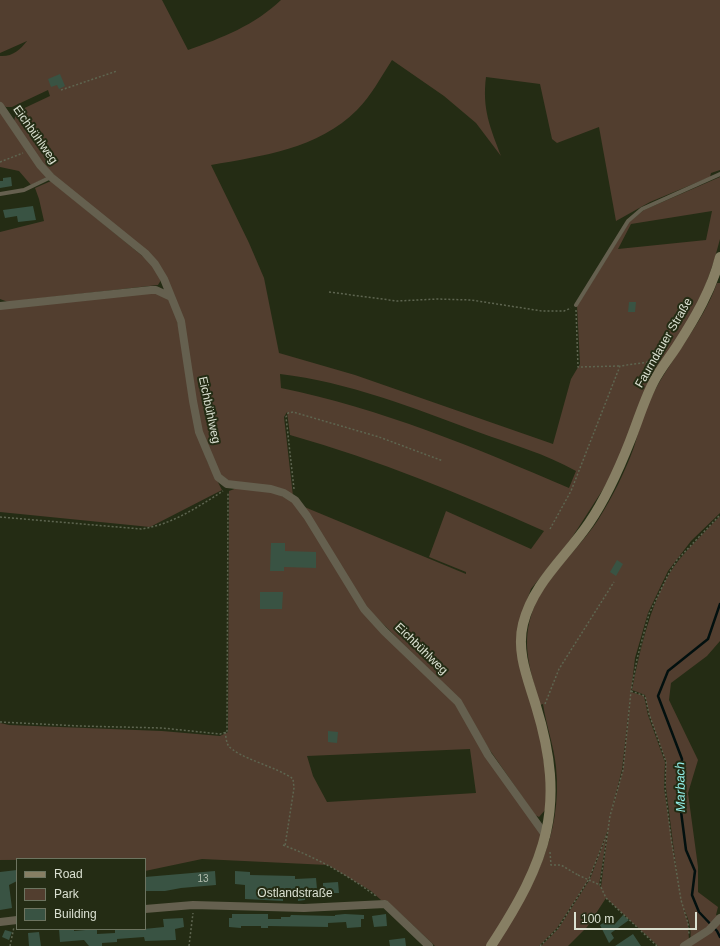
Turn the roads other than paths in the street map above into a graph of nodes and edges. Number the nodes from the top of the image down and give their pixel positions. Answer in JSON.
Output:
{"nodes":[{"id":1,"x":0,"y":106,"type":"edge"},
{"id":2,"x":720,"y":174,"type":"edge"},
{"id":3,"x":51,"y":177,"type":"junction"},
{"id":4,"x":0,"y":194,"type":"edge"},
{"id":5,"x":720,"y":257,"type":"edge"},
{"id":6,"x":171,"y":297,"type":"junction"},
{"id":7,"x":576,"y":305,"type":"road end"},
{"id":8,"x":0,"y":306,"type":"edge"},
{"id":9,"x":546,"y":836,"type":"junction"},
{"id":10,"x":146,"y":909,"type":"edge"},
{"id":11,"x":719,"y":919,"type":"edge"},
{"id":12,"x":16,"y":920,"type":"edge"},
{"id":13,"x":0,"y":922,"type":"edge"},
{"id":14,"x":688,"y":944,"type":"edge"},
{"id":15,"x":429,"y":946,"type":"edge"},
{"id":16,"x":491,"y":946,"type":"edge"}],
"edges":[{"from":1,"to":3,"type":"street","name":"Eichbühlweg"},
{"from":2,"to":7,"type":"lane"},
{"from":3,"to":4,"type":"lane"},
{"from":3,"to":6,"type":"street","name":"Eichbühlweg"},
{"from":5,"to":9,"type":"street","name":"Faurndauer Straße"},
{"from":6,"to":8,"type":"street"},
{"from":6,"to":9,"type":"street","name":"Eichbühlweg"},
{"from":9,"to":16,"type":"street","name":"Faurndauer Straße"},
{"from":10,"to":15,"type":"street","name":"Ostlandstraße"},
{"from":11,"to":14,"type":"street"},
{"from":12,"to":13,"type":"street"}]}
